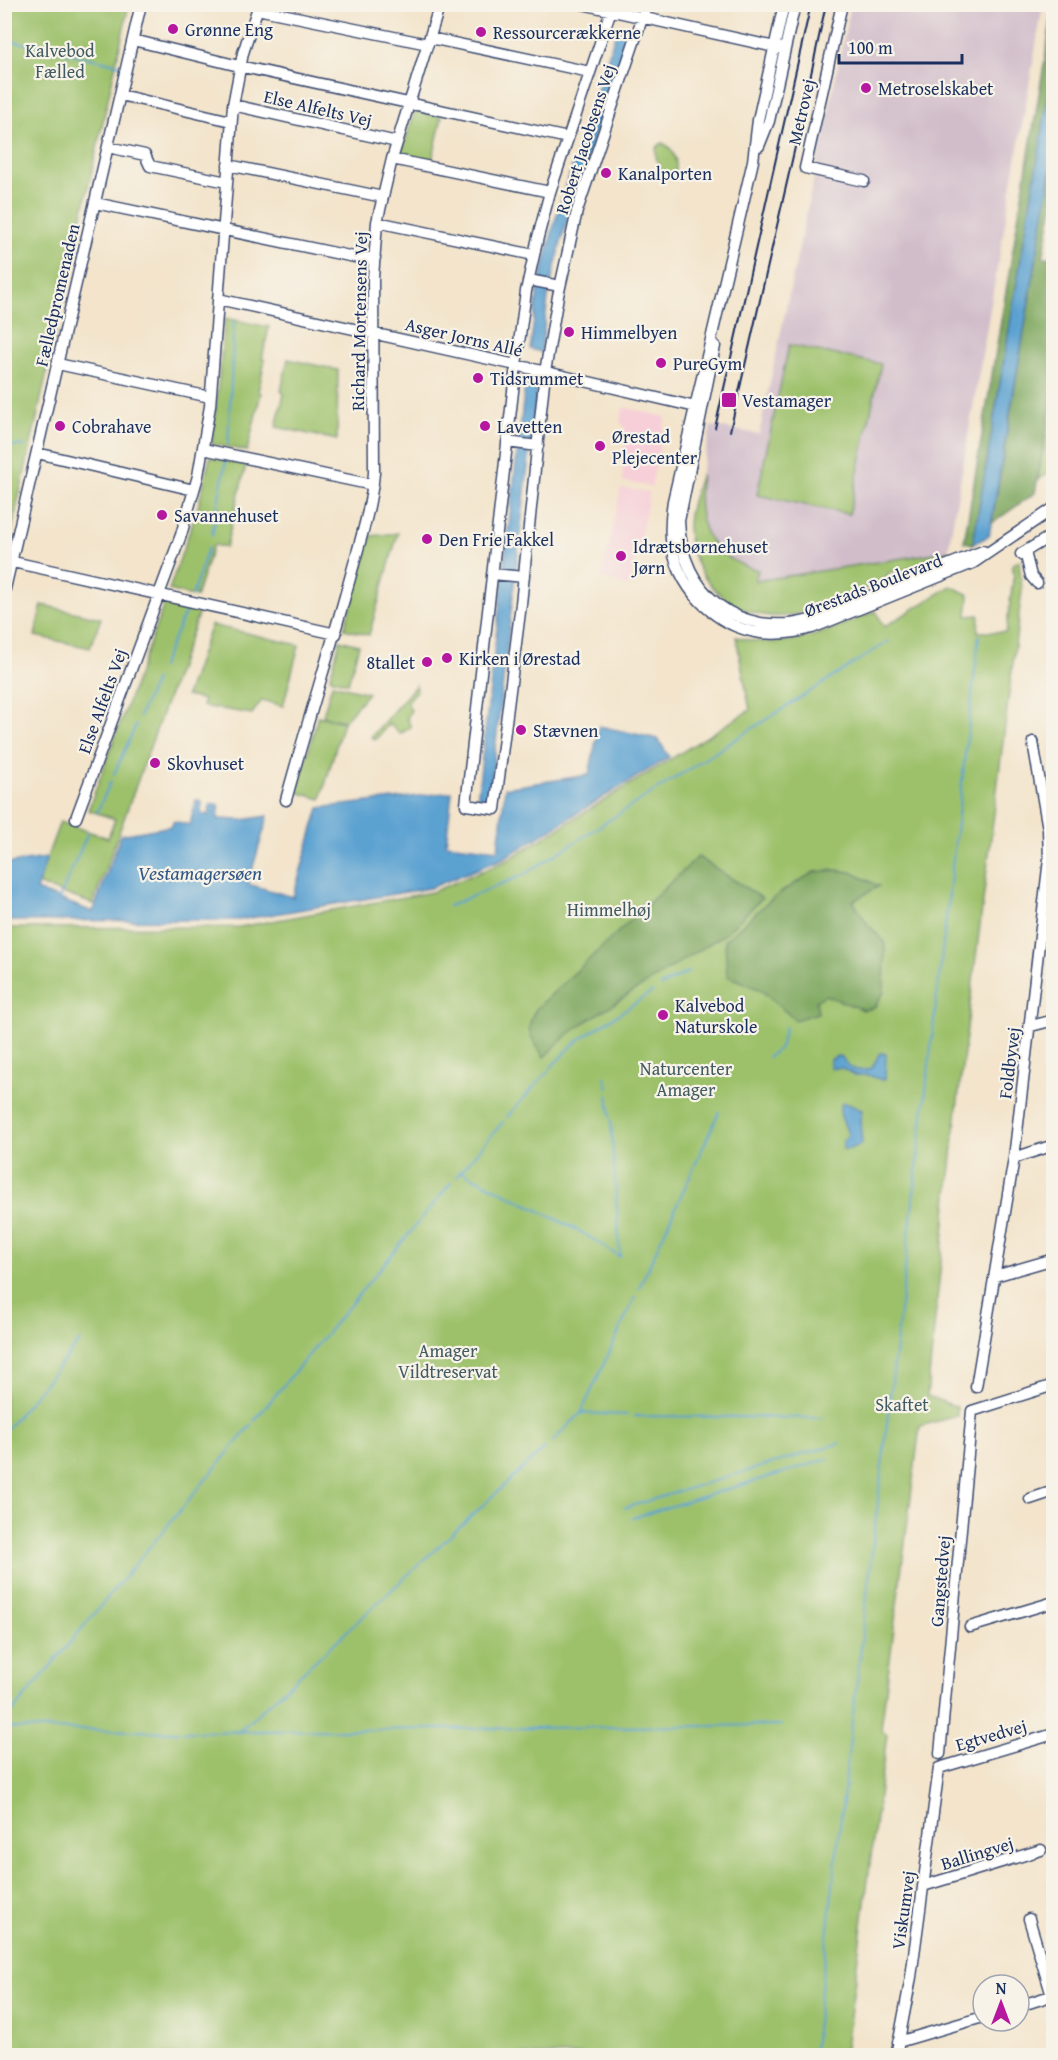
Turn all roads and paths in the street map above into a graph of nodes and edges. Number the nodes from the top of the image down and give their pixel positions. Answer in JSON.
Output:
{"nodes":[{"id":1,"x":141,"y":4,"type":"edge"},
{"id":2,"x":441,"y":4,"type":"edge"},
{"id":3,"x":582,"y":4,"type":"edge"},
{"id":4,"x":647,"y":4,"type":"edge"},
{"id":5,"x":784,"y":4,"type":"edge"},
{"id":6,"x":795,"y":4,"type":"edge"},
{"id":7,"x":842,"y":4,"type":"edge"},
{"id":8,"x":258,"y":7,"type":"edge"},
{"id":9,"x":612,"y":8,"type":"edge"},
{"id":10,"x":643,"y":18,"type":"junction"},
{"id":11,"x":133,"y":40,"type":"junction"},
{"id":12,"x":429,"y":41,"type":"junction"},
{"id":13,"x":779,"y":48,"type":"junction"},
{"id":14,"x":239,"y":66,"type":"junction"},
{"id":15,"x":590,"y":72,"type":"junction"},
{"id":16,"x":120,"y":95,"type":"junction"},
{"id":17,"x":409,"y":104,"type":"junction"},
{"id":18,"x":233,"y":105,"type":"junction"},
{"id":19,"x":231,"y":121,"type":"junction"},
{"id":20,"x":568,"y":138,"type":"junction"},
{"id":21,"x":397,"y":142,"type":"junction"},
{"id":22,"x":108,"y":147,"type":"junction"},
{"id":23,"x":392,"y":159,"type":"junction"},
{"id":24,"x":228,"y":165,"type":"junction"},
{"id":25,"x":864,"y":181,"type":"dead end"},
{"id":26,"x":227,"y":182,"type":"junction"},
{"id":27,"x":550,"y":192,"type":"junction"},
{"id":28,"x":383,"y":197,"type":"junction"},
{"id":29,"x":95,"y":203,"type":"junction"},
{"id":30,"x":377,"y":222,"type":"junction"},
{"id":31,"x":224,"y":229,"type":"junction"},
{"id":32,"x":534,"y":255,"type":"junction"},
{"id":33,"x":375,"y":258,"type":"junction"},
{"id":34,"x":533,"y":281,"type":"junction"},
{"id":35,"x":556,"y":285,"type":"junction"},
{"id":36,"x":218,"y":299,"type":"junction"},
{"id":37,"x":373,"y":333,"type":"junction"},
{"id":38,"x":58,"y":364,"type":"junction"},
{"id":39,"x":516,"y":365,"type":"junction"},
{"id":40,"x":545,"y":372,"type":"junction"},
{"id":41,"x":210,"y":397,"type":"junction"},
{"id":42,"x":699,"y":408,"type":"junction"},
{"id":43,"x":507,"y":442,"type":"junction"},
{"id":44,"x":538,"y":446,"type":"junction"},
{"id":45,"x":203,"y":449,"type":"junction"},
{"id":46,"x":37,"y":453,"type":"junction"},
{"id":47,"x":373,"y":485,"type":"junction"},
{"id":48,"x":194,"y":490,"type":"junction"},
{"id":49,"x":1053,"y":508,"type":"edge"},
{"id":50,"x":1053,"y":534,"type":"edge"},
{"id":51,"x":13,"y":562,"type":"junction"},
{"id":52,"x":496,"y":574,"type":"junction"},
{"id":53,"x":521,"y":577,"type":"junction"},
{"id":54,"x":1037,"y":583,"type":"dead end"},
{"id":55,"x":4,"y":593,"type":"edge"},
{"id":56,"x":159,"y":594,"type":"junction"},
{"id":57,"x":336,"y":634,"type":"junction"},
{"id":58,"x":1033,"y":742,"type":"dead end"},
{"id":59,"x":286,"y":800,"type":"dead end"},
{"id":60,"x":76,"y":818,"type":"dead end"},
{"id":61,"x":1053,"y":1020,"type":"edge"},
{"id":62,"x":1031,"y":1026,"type":"junction"},
{"id":63,"x":1053,"y":1145,"type":"edge"},
{"id":64,"x":1014,"y":1158,"type":"junction"},
{"id":65,"x":1053,"y":1259,"type":"edge"},
{"id":66,"x":995,"y":1276,"type":"junction"},
{"id":67,"x":1053,"y":1385,"type":"edge"},
{"id":68,"x":976,"y":1387,"type":"dead end"},
{"id":69,"x":1053,"y":1491,"type":"edge"},
{"id":70,"x":1030,"y":1499,"type":"dead end"},
{"id":71,"x":1053,"y":1602,"type":"edge"},
{"id":72,"x":970,"y":1627,"type":"dead end"},
{"id":73,"x":1053,"y":1734,"type":"edge"},
{"id":74,"x":940,"y":1754,"type":"dead end"},
{"id":75,"x":939,"y":1768,"type":"joint"},
{"id":76,"x":1041,"y":1850,"type":"dead end"},
{"id":77,"x":923,"y":1886,"type":"junction"},
{"id":78,"x":1029,"y":1919,"type":"dead end"},
{"id":79,"x":1053,"y":1996,"type":"edge"},
{"id":80,"x":1031,"y":2002,"type":"edge"},
{"id":81,"x":971,"y":2021,"type":"edge"},
{"id":82,"x":898,"y":2042,"type":"junction"},
{"id":83,"x":896,"y":2055,"type":"edge"}],
"edges":[{"from":1,"to":11,"type":"street","name":"Fælledpromenaden"},
{"from":2,"to":12,"type":"street","name":"Richard Mortensens Vej"},
{"from":3,"to":9,"type":"street"},
{"from":4,"to":10,"type":"street","name":"Robert Jacobsens Vej"},
{"from":5,"to":13,"type":"street","name":"Ørestads Boulevard"},
{"from":6,"to":13,"type":"street","name":"Ørestads Boulevard"},
{"from":7,"to":25,"type":"street","name":"Metrovej"},
{"from":8,"to":12,"type":"street","name":"Else Alfelts Vej"},
{"from":8,"to":14,"type":"street","name":"Else Alfelts Vej"},
{"from":9,"to":10,"type":"street"},
{"from":9,"to":15,"type":"street","name":"Robert Jacobsens Vej"},
{"from":10,"to":13,"type":"street"},
{"from":10,"to":35,"type":"street","name":"Robert Jacobsens Vej"},
{"from":11,"to":14,"type":"street"},
{"from":11,"to":16,"type":"street","name":"Fælledpromenaden"},
{"from":12,"to":15,"type":"street","name":"Robert Jacobsens Vej"},
{"from":12,"to":17,"type":"street","name":"Richard Mortensens Vej"},
{"from":13,"to":42,"type":"street","name":"Ørestads Boulevard"},
{"from":14,"to":17,"type":"street"},
{"from":14,"to":18,"type":"street","name":"Else Alfelts Vej"},
{"from":15,"to":20,"type":"street","name":"Robert Jacobsens Vej"},
{"from":16,"to":19,"type":"street"},
{"from":16,"to":22,"type":"street","name":"Fælledpromenaden"},
{"from":17,"to":20,"type":"street","name":"Robert Jacobsens Vej"},
{"from":17,"to":21,"type":"street","name":"Richard Mortensens Vej"},
{"from":18,"to":19,"type":"street","name":"Else Alfelts Vej"},
{"from":18,"to":21,"type":"street","name":"Else Alfelts Vej"},
{"from":19,"to":24,"type":"street","name":"Else Alfelts Vej"},
{"from":20,"to":27,"type":"street","name":"Robert Jacobsens Vej"},
{"from":21,"to":23,"type":"street","name":"Richard Mortensens Vej"},
{"from":22,"to":26,"type":"street"},
{"from":22,"to":29,"type":"street","name":"Fælledpromenaden"},
{"from":23,"to":27,"type":"street"},
{"from":23,"to":28,"type":"street","name":"Richard Mortensens Vej"},
{"from":24,"to":26,"type":"street","name":"Else Alfelts Vej"},
{"from":24,"to":28,"type":"street"},
{"from":26,"to":31,"type":"street","name":"Else Alfelts Vej"},
{"from":27,"to":32,"type":"street","name":"Robert Jacobsens Vej"},
{"from":28,"to":30,"type":"street","name":"Richard Mortensens Vej"},
{"from":29,"to":31,"type":"street"},
{"from":29,"to":38,"type":"street","name":"Fælledpromenaden"},
{"from":30,"to":32,"type":"street"},
{"from":30,"to":33,"type":"street","name":"Richard Mortensens Vej"},
{"from":31,"to":33,"type":"street"},
{"from":31,"to":36,"type":"street","name":"Else Alfelts Vej"},
{"from":32,"to":34,"type":"street","name":"Robert Jacobsens Vej"},
{"from":33,"to":37,"type":"street","name":"Richard Mortensens Vej"},
{"from":34,"to":35,"type":"street"},
{"from":34,"to":39,"type":"street","name":"Robert Jacobsens Vej"},
{"from":35,"to":40,"type":"street","name":"Robert Jacobsens Vej"},
{"from":36,"to":37,"type":"street","name":"Asger Jorns Allé"},
{"from":36,"to":41,"type":"street","name":"Else Alfelts Vej"},
{"from":37,"to":39,"type":"street","name":"Asger Jorns Allé"},
{"from":37,"to":47,"type":"street","name":"Richard Mortensens Vej"},
{"from":38,"to":41,"type":"street"},
{"from":38,"to":46,"type":"street","name":"Fælledpromenaden"},
{"from":39,"to":40,"type":"street","name":"Asger Jorns Allé"},
{"from":39,"to":43,"type":"street","name":"Robert Jacobsens Vej"},
{"from":40,"to":42,"type":"street","name":"Asger Jorns Allé"},
{"from":40,"to":44,"type":"street","name":"Robert Jacobsens Vej"},
{"from":41,"to":45,"type":"street","name":"Else Alfelts Vej"},
{"from":42,"to":49,"type":"street","name":"Ørestads Boulevard"},
{"from":43,"to":44,"type":"street"},
{"from":43,"to":52,"type":"street","name":"Robert Jacobsens Vej"},
{"from":44,"to":53,"type":"street","name":"Robert Jacobsens Vej"},
{"from":45,"to":47,"type":"street"},
{"from":45,"to":48,"type":"street","name":"Else Alfelts Vej"},
{"from":46,"to":48,"type":"street"},
{"from":46,"to":51,"type":"street","name":"Fælledpromenaden"},
{"from":47,"to":57,"type":"street","name":"Richard Mortensens Vej"},
{"from":48,"to":56,"type":"street","name":"Else Alfelts Vej"},
{"from":50,"to":54,"type":"street"},
{"from":51,"to":55,"type":"street","name":"Fælledpromenaden"},
{"from":51,"to":56,"type":"street"},
{"from":52,"to":53,"type":"street"},
{"from":52,"to":53,"type":"street","name":"Robert Jacobsens Vej"},
{"from":56,"to":57,"type":"street"},
{"from":56,"to":60,"type":"street","name":"Else Alfelts Vej"},
{"from":57,"to":59,"type":"street","name":"Richard Mortensens Vej"},
{"from":58,"to":62,"type":"street","name":"Foldbyvej"},
{"from":61,"to":62,"type":"street"},
{"from":62,"to":64,"type":"street","name":"Foldbyvej"},
{"from":63,"to":64,"type":"street"},
{"from":64,"to":66,"type":"street","name":"Foldbyvej"},
{"from":65,"to":66,"type":"street"},
{"from":66,"to":68,"type":"street","name":"Foldbyvej"},
{"from":67,"to":74,"type":"street","name":"Gangstedvej"},
{"from":69,"to":70,"type":"street"},
{"from":71,"to":72,"type":"street"},
{"from":73,"to":75,"type":"street","name":"Egtvedvej"},
{"from":75,"to":77,"type":"street","name":"Viskumvej"},
{"from":76,"to":77,"type":"street","name":"Ballingvej"},
{"from":77,"to":82,"type":"street","name":"Viskumvej"},
{"from":78,"to":79,"type":"street"},
{"from":79,"to":80,"type":"street"},
{"from":81,"to":82,"type":"street"},
{"from":82,"to":83,"type":"street","name":"Viskumvej"}]}
